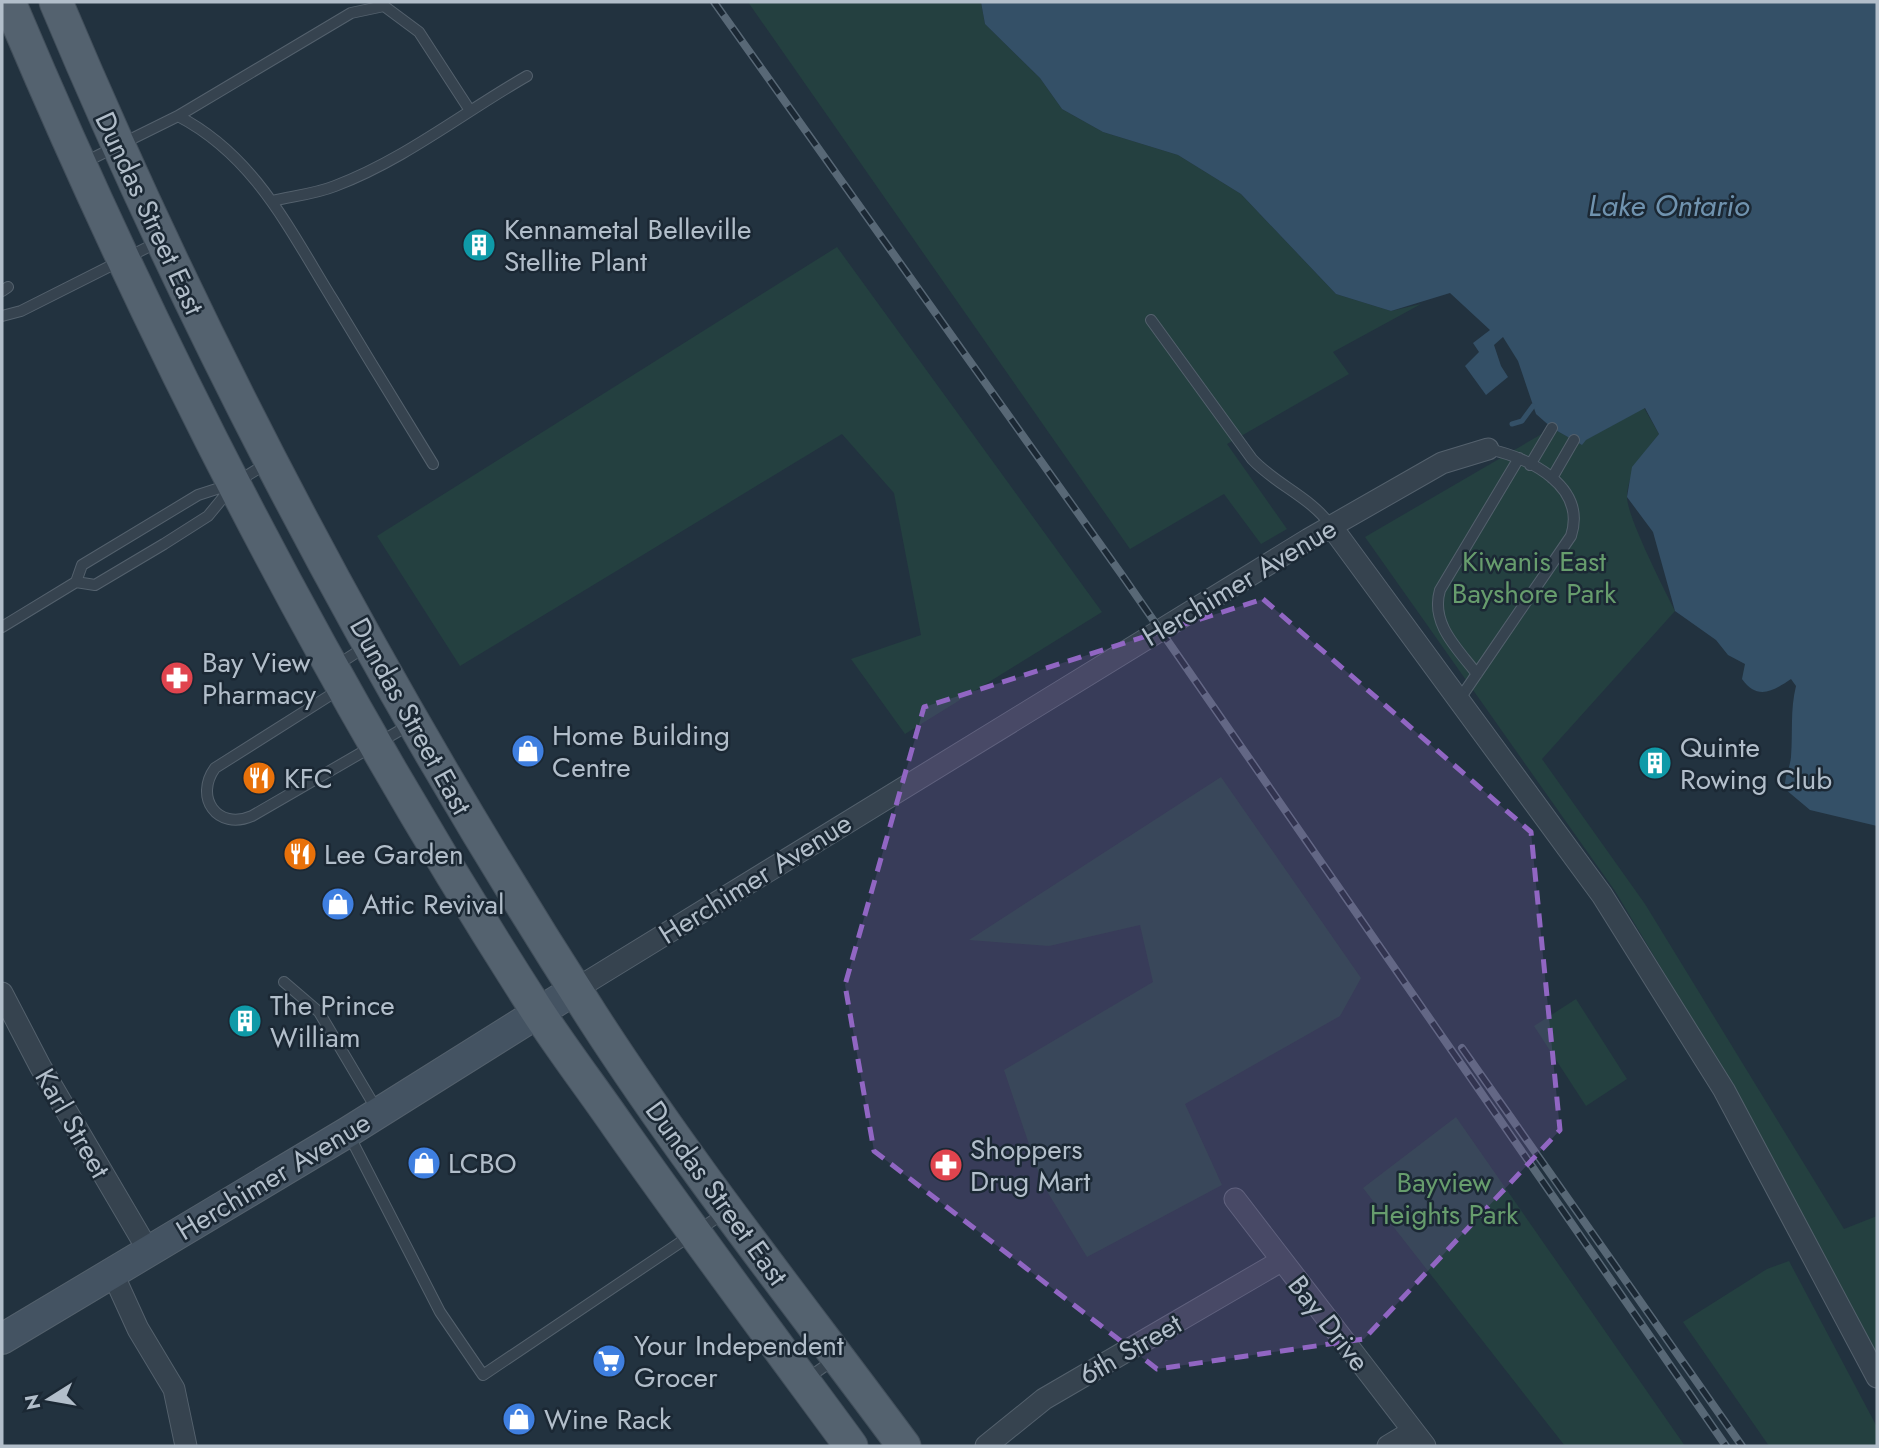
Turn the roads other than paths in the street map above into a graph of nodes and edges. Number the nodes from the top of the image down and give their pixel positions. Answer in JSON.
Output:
{"nodes":[{"id":1,"x":9,"y":2,"type":"edge"},
{"id":2,"x":56,"y":2,"type":"edge"},
{"id":3,"x":527,"y":76,"type":"dead end"},
{"id":4,"x":469,"y":109,"type":"junction"},
{"id":5,"x":178,"y":116,"type":"junction"},
{"id":6,"x":117,"y":147,"type":"junction"},
{"id":7,"x":78,"y":165,"type":"junction"},
{"id":8,"x":272,"y":201,"type":"junction"},
{"id":9,"x":161,"y":241,"type":"junction"},
{"id":10,"x":122,"y":260,"type":"junction"},
{"id":11,"x":2,"y":316,"type":"edge"},
{"id":12,"x":1151,"y":320,"type":"dead end"},
{"id":13,"x":1552,"y":428,"type":"dead end"},
{"id":14,"x":1574,"y":440,"type":"dead end"},
{"id":15,"x":1488,"y":449,"type":"joint"},
{"id":16,"x":1519,"y":458,"type":"junction"},
{"id":17,"x":272,"y":461,"type":"junction"},
{"id":18,"x":433,"y":464,"type":"dead end"},
{"id":19,"x":1530,"y":465,"type":"junction"},
{"id":20,"x":1552,"y":478,"type":"junction"},
{"id":21,"x":235,"y":483,"type":"junction"},
{"id":22,"x":1331,"y":526,"type":"junction"},
{"id":23,"x":76,"y":582,"type":"junction"},
{"id":24,"x":2,"y":627,"type":"edge"},
{"id":25,"x":370,"y":644,"type":"junction"},
{"id":26,"x":1477,"y":674,"type":"junction"},
{"id":27,"x":338,"y":677,"type":"junction"},
{"id":28,"x":1459,"y":700,"type":"junction"},
{"id":29,"x":414,"y":723,"type":"junction"},
{"id":30,"x":376,"y":743,"type":"junction"},
{"id":31,"x":432,"y":838,"type":"junction"},
{"id":32,"x":284,"y":982,"type":"dead end"},
{"id":33,"x":576,"y":989,"type":"junction"},
{"id":34,"x":2,"y":993,"type":"edge"},
{"id":35,"x":539,"y":1013,"type":"junction"},
{"id":36,"x":379,"y":1112,"type":"junction"},
{"id":37,"x":348,"y":1132,"type":"junction"},
{"id":38,"x":676,"y":1137,"type":"junction"},
{"id":39,"x":1235,"y":1199,"type":"dead end"},
{"id":40,"x":729,"y":1210,"type":"junction"},
{"id":41,"x":694,"y":1234,"type":"junction"},
{"id":42,"x":149,"y":1250,"type":"junction"},
{"id":43,"x":1281,"y":1261,"type":"junction"},
{"id":44,"x":111,"y":1272,"type":"junction"},
{"id":45,"x":2,"y":1339,"type":"edge"},
{"id":46,"x":838,"y":1356,"type":"junction"},
{"id":47,"x":1877,"y":1377,"type":"edge"},
{"id":48,"x":803,"y":1381,"type":"junction"},
{"id":49,"x":1419,"y":1438,"type":"edge"},
{"id":50,"x":186,"y":1446,"type":"edge"},
{"id":51,"x":851,"y":1446,"type":"edge"},
{"id":52,"x":904,"y":1446,"type":"edge"},
{"id":53,"x":986,"y":1446,"type":"edge"},
{"id":54,"x":1388,"y":1446,"type":"edge"}],
"edges":[{"from":1,"to":7,"type":"main road","name":"Dundas Street East"},
{"from":2,"to":6,"type":"main road","name":"Dundas Street East"},
{"from":3,"to":4,"type":"lane"},
{"from":4,"to":5,"type":"lane"},
{"from":4,"to":8,"type":"lane"},
{"from":5,"to":6,"type":"lane"},
{"from":5,"to":8,"type":"lane"},
{"from":6,"to":7,"type":"lane"},
{"from":6,"to":9,"type":"main road","name":"Dundas Street East"},
{"from":7,"to":10,"type":"main road","name":"Dundas Street East"},
{"from":8,"to":18,"type":"lane"},
{"from":9,"to":10,"type":"lane"},
{"from":9,"to":17,"type":"main road","name":"Dundas Street East"},
{"from":10,"to":11,"type":"lane"},
{"from":10,"to":21,"type":"main road","name":"Dundas Street East"},
{"from":12,"to":22,"type":"lane"},
{"from":13,"to":19,"type":"lane"},
{"from":14,"to":20,"type":"lane"},
{"from":15,"to":16,"type":"lane","name":"Herchimer Avenue"},
{"from":15,"to":22,"type":"street","name":"Herchimer Avenue"},
{"from":16,"to":19,"type":"lane","name":"Herchimer Avenue"},
{"from":16,"to":26,"type":"lane"},
{"from":17,"to":21,"type":"lane"},
{"from":17,"to":25,"type":"main road","name":"Dundas Street East"},
{"from":19,"to":20,"type":"lane","name":"Herchimer Avenue"},
{"from":20,"to":26,"type":"lane"},
{"from":21,"to":23,"type":"lane"},
{"from":21,"to":23,"type":"lane"},
{"from":21,"to":27,"type":"main road","name":"Dundas Street East"},
{"from":22,"to":28,"type":"street"},
{"from":22,"to":33,"type":"street","name":"Herchimer Avenue"},
{"from":23,"to":24,"type":"lane"},
{"from":25,"to":27,"type":"lane"},
{"from":25,"to":29,"type":"main road","name":"Dundas Street East"},
{"from":26,"to":28,"type":"lane"},
{"from":27,"to":30,"type":"main road","name":"Dundas Street East"},
{"from":27,"to":30,"type":"lane"},
{"from":28,"to":47,"type":"street"},
{"from":29,"to":30,"type":"lane"},
{"from":29,"to":33,"type":"main road","name":"Dundas Street East"},
{"from":30,"to":31,"type":"main road","name":"Dundas Street East"},
{"from":31,"to":33,"type":"main road"},
{"from":31,"to":35,"type":"main road","name":"Dundas Street East"},
{"from":32,"to":36,"type":"lane"},
{"from":33,"to":35,"type":"street","name":"Herchimer Avenue"},
{"from":33,"to":38,"type":"main road","name":"Dundas Street East"},
{"from":34,"to":42,"type":"street","name":"Karl Street"},
{"from":35,"to":36,"type":"street","name":"Herchimer Avenue"},
{"from":35,"to":38,"type":"main road"},
{"from":35,"to":41,"type":"main road","name":"Dundas Street East"},
{"from":36,"to":37,"type":"street","name":"Herchimer Avenue"},
{"from":37,"to":41,"type":"lane"},
{"from":37,"to":42,"type":"street","name":"Herchimer Avenue"},
{"from":38,"to":40,"type":"main road","name":"Dundas Street East"},
{"from":39,"to":43,"type":"street","name":"Bay Drive"},
{"from":40,"to":41,"type":"lane"},
{"from":40,"to":46,"type":"main road","name":"Dundas Street East"},
{"from":41,"to":48,"type":"main road","name":"Dundas Street East"},
{"from":42,"to":44,"type":"street","name":"Herchimer Avenue"},
{"from":43,"to":49,"type":"street","name":"Bay Drive"},
{"from":43,"to":53,"type":"street","name":"6th Street"},
{"from":44,"to":45,"type":"street","name":"Herchimer Avenue"},
{"from":44,"to":50,"type":"street"},
{"from":46,"to":48,"type":"lane"},
{"from":46,"to":52,"type":"main road","name":"Dundas Street East"},
{"from":48,"to":51,"type":"main road","name":"Dundas Street East"},
{"from":49,"to":54,"type":"street"}]}
